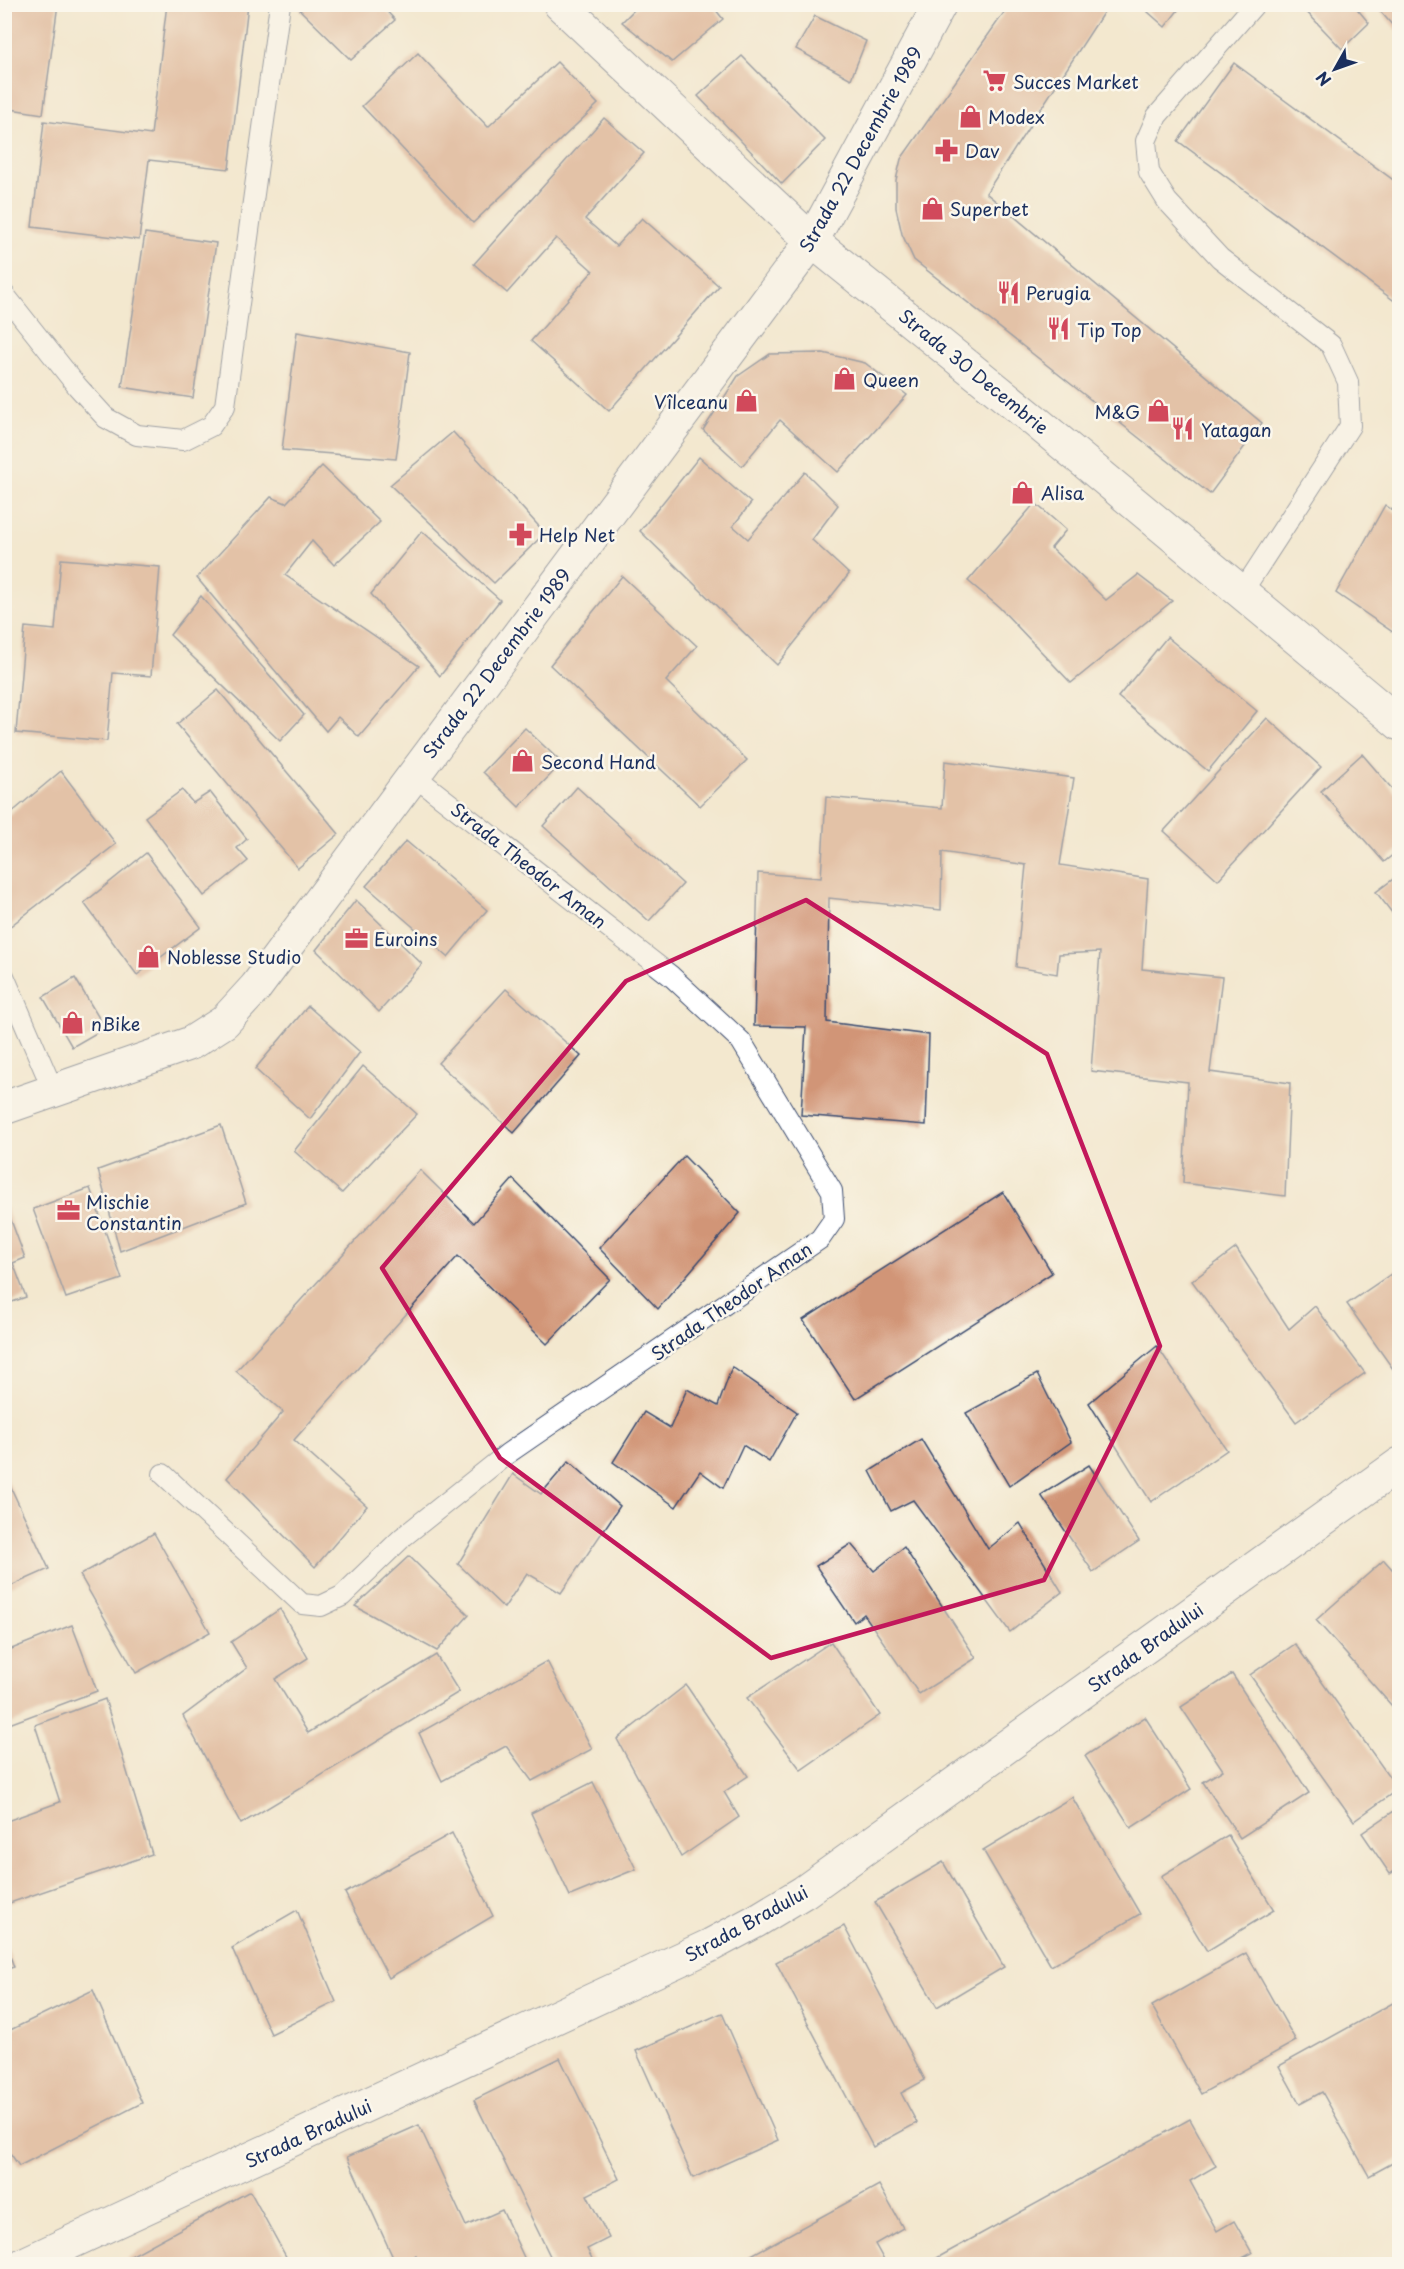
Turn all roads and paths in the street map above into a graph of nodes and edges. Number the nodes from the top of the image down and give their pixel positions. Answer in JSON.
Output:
{"nodes":[{"id":1,"x":280,"y":4,"type":"edge"},
{"id":2,"x":560,"y":4,"type":"edge"},
{"id":3,"x":940,"y":4,"type":"edge"},
{"id":4,"x":1255,"y":4,"type":"edge"},
{"id":5,"x":812,"y":241,"type":"junction"},
{"id":6,"x":4,"y":294,"type":"edge"},
{"id":7,"x":1242,"y":592,"type":"junction"},
{"id":8,"x":1400,"y":724,"type":"edge"},
{"id":9,"x":413,"y":776,"type":"junction"},
{"id":10,"x":4,"y":976,"type":"edge"},
{"id":11,"x":53,"y":1090,"type":"junction"},
{"id":12,"x":4,"y":1108,"type":"edge"},
{"id":13,"x":1400,"y":1464,"type":"edge"},
{"id":14,"x":163,"y":1474,"type":"dead end"},
{"id":15,"x":24,"y":2265,"type":"edge"}],
"edges":[{"from":1,"to":6,"type":"lane"},
{"from":2,"to":5,"type":"street","name":"Strada 30 Decembrie"},
{"from":3,"to":5,"type":"street","name":"Strada 22 Decembrie 1989"},
{"from":4,"to":7,"type":"lane"},
{"from":5,"to":7,"type":"street","name":"Strada 30 Decembrie"},
{"from":5,"to":9,"type":"street","name":"Strada 22 Decembrie 1989"},
{"from":7,"to":8,"type":"street","name":"Strada 30 Decembrie"},
{"from":9,"to":11,"type":"street","name":"Strada 22 Decembrie 1989"},
{"from":9,"to":14,"type":"lane","name":"Strada Theodor Aman"},
{"from":10,"to":11,"type":"lane"},
{"from":11,"to":12,"type":"street","name":"Strada 22 Decembrie 1989"},
{"from":13,"to":15,"type":"street","name":"Strada Bradului"}]}
